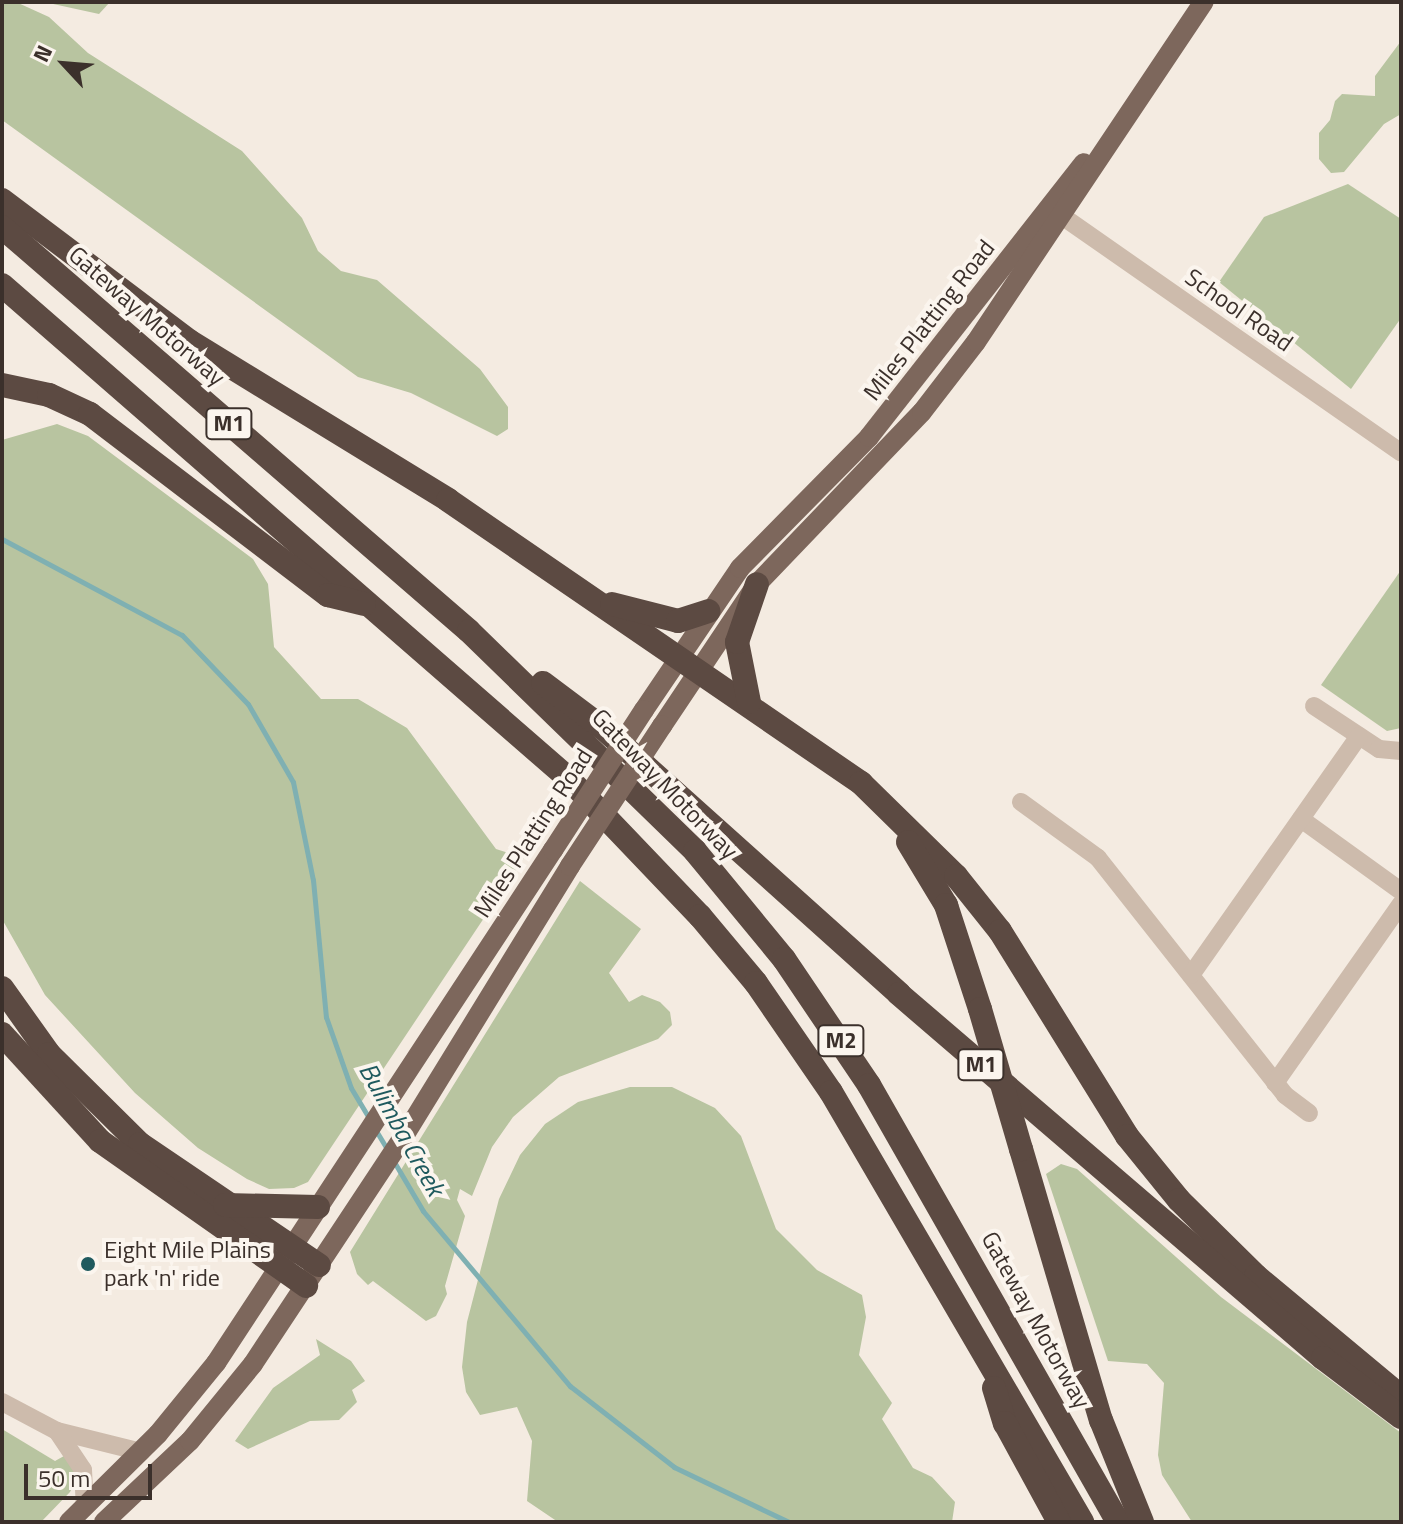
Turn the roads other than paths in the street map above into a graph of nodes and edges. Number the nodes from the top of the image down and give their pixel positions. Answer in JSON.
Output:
{"nodes":[{"id":1,"x":1204,"y":2,"type":"edge"},
{"id":2,"x":2,"y":200,"type":"edge"},
{"id":3,"x":1056,"y":212,"type":"junction"},
{"id":4,"x":2,"y":227,"type":"edge"},
{"id":5,"x":2,"y":285,"type":"edge"},
{"id":6,"x":2,"y":385,"type":"edge"},
{"id":7,"x":1401,"y":453,"type":"edge"},
{"id":8,"x":757,"y":584,"type":"junction"},
{"id":9,"x":595,"y":599,"type":"junction"},
{"id":10,"x":372,"y":607,"type":"junction"},
{"id":11,"x":708,"y":611,"type":"junction"},
{"id":12,"x":469,"y":631,"type":"junction"},
{"id":13,"x":688,"y":663,"type":"junction"},
{"id":14,"x":749,"y":702,"type":"junction"},
{"id":15,"x":1314,"y":706,"type":"dead end"},
{"id":16,"x":1359,"y":736,"type":"junction"},
{"id":17,"x":1401,"y":751,"type":"edge"},
{"id":18,"x":1021,"y":802,"type":"dead end"},
{"id":19,"x":890,"y":808,"type":"junction"},
{"id":20,"x":1301,"y":819,"type":"junction"},
{"id":21,"x":1401,"y":891,"type":"edge"},
{"id":22,"x":1401,"y":904,"type":"edge"},
{"id":23,"x":1191,"y":975,"type":"junction"},
{"id":24,"x":2,"y":988,"type":"edge"},
{"id":25,"x":2,"y":1034,"type":"edge"},
{"id":26,"x":1275,"y":1083,"type":"junction"},
{"id":27,"x":1309,"y":1113,"type":"dead end"},
{"id":28,"x":225,"y":1205,"type":"junction"},
{"id":29,"x":318,"y":1207,"type":"junction"},
{"id":30,"x":285,"y":1258,"type":"junction"},
{"id":31,"x":312,"y":1276,"type":"junction"},
{"id":32,"x":986,"y":1361,"type":"junction"},
{"id":33,"x":1401,"y":1397,"type":"edge"},
{"id":34,"x":2,"y":1402,"type":"edge"},
{"id":35,"x":1401,"y":1417,"type":"edge"},
{"id":36,"x":57,"y":1431,"type":"junction"},
{"id":37,"x":141,"y":1452,"type":"junction"},
{"id":38,"x":85,"y":1507,"type":"junction"},
{"id":39,"x":69,"y":1522,"type":"edge"},
{"id":40,"x":104,"y":1522,"type":"edge"},
{"id":41,"x":1059,"y":1522,"type":"edge"},
{"id":42,"x":1082,"y":1522,"type":"edge"},
{"id":43,"x":1118,"y":1522,"type":"edge"},
{"id":44,"x":1142,"y":1522,"type":"edge"}],
"edges":[{"from":1,"to":3,"type":"main road","name":"Miles Platting Road"},
{"from":2,"to":9,"type":"highway"},
{"from":3,"to":7,"type":"street","name":"School Road"},
{"from":3,"to":8,"type":"main road","name":"Miles Platting Road"},
{"from":3,"to":11,"type":"main road","name":"Miles Platting Road"},
{"from":4,"to":12,"type":"highway","name":"Gateway Motorway","number":"M1"},
{"from":5,"to":10,"type":"highway","number":"M1"},
{"from":6,"to":10,"type":"highway"},
{"from":8,"to":13,"type":"main road","name":"Miles Platting Road"},
{"from":8,"to":14,"type":"highway"},
{"from":9,"to":11,"type":"highway"},
{"from":9,"to":13,"type":"highway"},
{"from":10,"to":32,"type":"highway","number":"M1"},
{"from":11,"to":13,"type":"main road","name":"Miles Platting Road"},
{"from":12,"to":35,"type":"highway","number":"M1"},
{"from":12,"to":43,"type":"highway","name":"Gateway Motorway","number":"M2"},
{"from":13,"to":14,"type":"highway"},
{"from":13,"to":29,"type":"main road","name":"Miles Platting Road","bridge":true},
{"from":13,"to":31,"type":"main road","name":"Miles Platting Road","bridge":true},
{"from":14,"to":19,"type":"highway"},
{"from":15,"to":16,"type":"street"},
{"from":16,"to":17,"type":"street"},
{"from":16,"to":20,"type":"street"},
{"from":18,"to":23,"type":"street"},
{"from":19,"to":33,"type":"highway"},
{"from":19,"to":44,"type":"highway","bridge":true},
{"from":20,"to":21,"type":"street"},
{"from":20,"to":23,"type":"street"},
{"from":22,"to":26,"type":"street"},
{"from":23,"to":26,"type":"street"},
{"from":24,"to":28,"type":"highway"},
{"from":25,"to":30,"type":"highway"},
{"from":26,"to":27,"type":"street"},
{"from":28,"to":29,"type":"highway"},
{"from":28,"to":30,"type":"highway"},
{"from":29,"to":30,"type":"main road","name":"Miles Platting Road"},
{"from":30,"to":31,"type":"highway"},
{"from":30,"to":37,"type":"main road","name":"Miles Platting Road"},
{"from":31,"to":40,"type":"main road","name":"Miles Platting Road"},
{"from":32,"to":41,"type":"highway","number":"M1"},
{"from":32,"to":42,"type":"highway"},
{"from":34,"to":36,"type":"street"},
{"from":36,"to":37,"type":"street"},
{"from":36,"to":38,"type":"street"},
{"from":37,"to":38,"type":"main road","name":"Miles Platting Road"},
{"from":38,"to":39,"type":"main road","name":"Miles Platting Road"}]}
